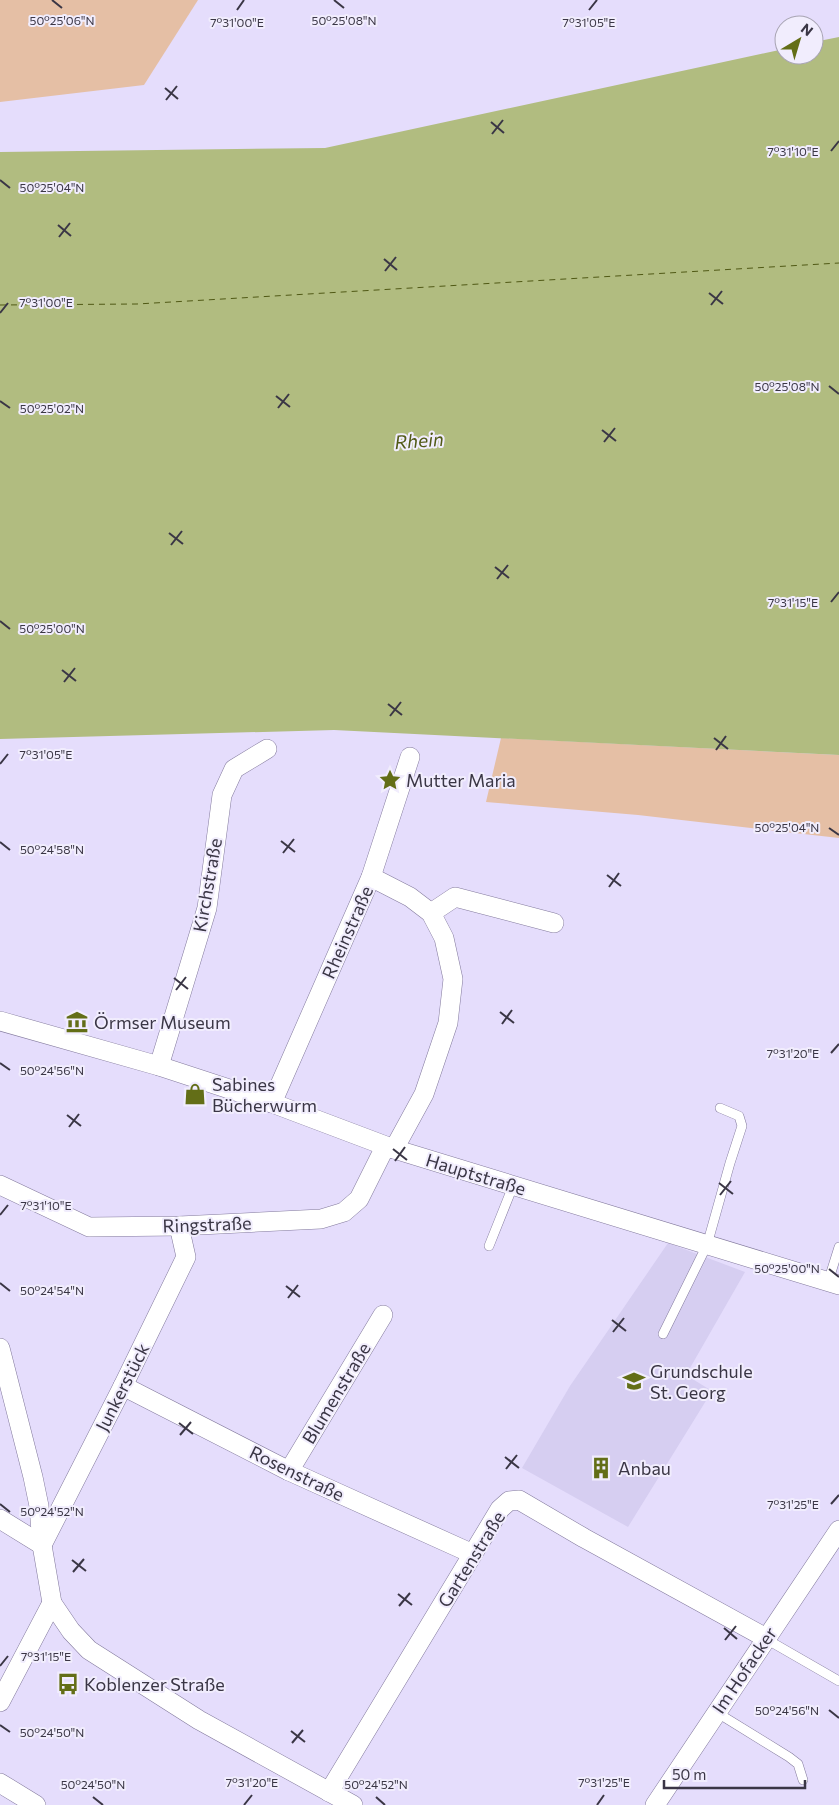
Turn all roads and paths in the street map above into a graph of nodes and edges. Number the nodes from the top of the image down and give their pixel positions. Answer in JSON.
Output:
{"nodes":[{"id":1,"x":267,"y":749,"type":"dead end"},
{"id":2,"x":410,"y":757,"type":"dead end"},
{"id":3,"x":371,"y":877,"type":"junction"},
{"id":4,"x":430,"y":913,"type":"junction"},
{"id":5,"x":554,"y":923,"type":"dead end"},
{"id":6,"x":0,"y":1022,"type":"edge"},
{"id":7,"x":159,"y":1066,"type":"junction"},
{"id":8,"x":272,"y":1103,"type":"junction"},
{"id":9,"x":720,"y":1108,"type":"dead end"},
{"id":10,"x":390,"y":1148,"type":"junction"},
{"id":11,"x":0,"y":1185,"type":"edge"},
{"id":12,"x":514,"y":1186,"type":"junction"},
{"id":13,"x":179,"y":1226,"type":"junction"},
{"id":14,"x":707,"y":1245,"type":"junction"},
{"id":15,"x":489,"y":1246,"type":"dead end"},
{"id":16,"x":839,"y":1247,"type":"edge"},
{"id":17,"x":834,"y":1283,"type":"edge"},
{"id":18,"x":383,"y":1315,"type":"dead end"},
{"id":19,"x":663,"y":1334,"type":"dead end"},
{"id":20,"x":0,"y":1348,"type":"edge"},
{"id":21,"x":123,"y":1386,"type":"junction"},
{"id":22,"x":289,"y":1471,"type":"junction"},
{"id":23,"x":0,"y":1519,"type":"edge"},
{"id":24,"x":838,"y":1535,"type":"edge"},
{"id":25,"x":42,"y":1545,"type":"junction"},
{"id":26,"x":473,"y":1554,"type":"junction"},
{"id":27,"x":52,"y":1603,"type":"junction"},
{"id":28,"x":766,"y":1638,"type":"junction"},
{"id":29,"x":839,"y":1682,"type":"edge"},
{"id":30,"x":0,"y":1702,"type":"edge"},
{"id":31,"x":715,"y":1712,"type":"junction"},
{"id":32,"x":803,"y":1780,"type":"dead end"},
{"id":33,"x":0,"y":1783,"type":"edge"},
{"id":34,"x":330,"y":1792,"type":"junction"},
{"id":35,"x":36,"y":1805,"type":"edge"},
{"id":36,"x":353,"y":1805,"type":"edge"},
{"id":37,"x":655,"y":1805,"type":"edge"}],
"edges":[{"from":1,"to":7,"type":"street","name":"Kirchstraße"},
{"from":2,"to":3,"type":"street","name":"Rheinstraße"},
{"from":3,"to":4,"type":"street"},
{"from":3,"to":8,"type":"street","name":"Rheinstraße"},
{"from":4,"to":5,"type":"street"},
{"from":4,"to":10,"type":"street","name":"Ringstraße"},
{"from":6,"to":7,"type":"street","name":"Hauptstraße"},
{"from":7,"to":8,"type":"street","name":"Hauptstraße"},
{"from":8,"to":10,"type":"street","name":"Hauptstraße"},
{"from":9,"to":14,"type":"lane"},
{"from":10,"to":12,"type":"street","name":"Hauptstraße"},
{"from":10,"to":13,"type":"street","name":"Ringstraße"},
{"from":11,"to":13,"type":"street","name":"Ringstraße"},
{"from":12,"to":14,"type":"street","name":"Hauptstraße"},
{"from":12,"to":15,"type":"lane"},
{"from":13,"to":21,"type":"street","name":"Junkerstück"},
{"from":14,"to":17,"type":"street","name":"Hauptstraße"},
{"from":14,"to":19,"type":"lane"},
{"from":16,"to":17,"type":"lane"},
{"from":18,"to":22,"type":"street","name":"Blumenstraße"},
{"from":20,"to":25,"type":"street"},
{"from":21,"to":22,"type":"street","name":"Rosenstraße"},
{"from":21,"to":25,"type":"street","name":"Junkerstück"},
{"from":22,"to":26,"type":"street","name":"Rosenstraße"},
{"from":23,"to":25,"type":"street"},
{"from":24,"to":28,"type":"street","name":"Im Hofacker"},
{"from":25,"to":27,"type":"street"},
{"from":26,"to":28,"type":"street","name":"Gartenstraße"},
{"from":26,"to":34,"type":"street","name":"Gartenstraße"},
{"from":27,"to":30,"type":"street"},
{"from":27,"to":34,"type":"street"},
{"from":28,"to":29,"type":"lane"},
{"from":28,"to":31,"type":"street","name":"Im Hofacker"},
{"from":31,"to":32,"type":"lane"},
{"from":31,"to":37,"type":"street","name":"Im Hofacker"},
{"from":33,"to":35,"type":"street"},
{"from":34,"to":36,"type":"street"}]}
